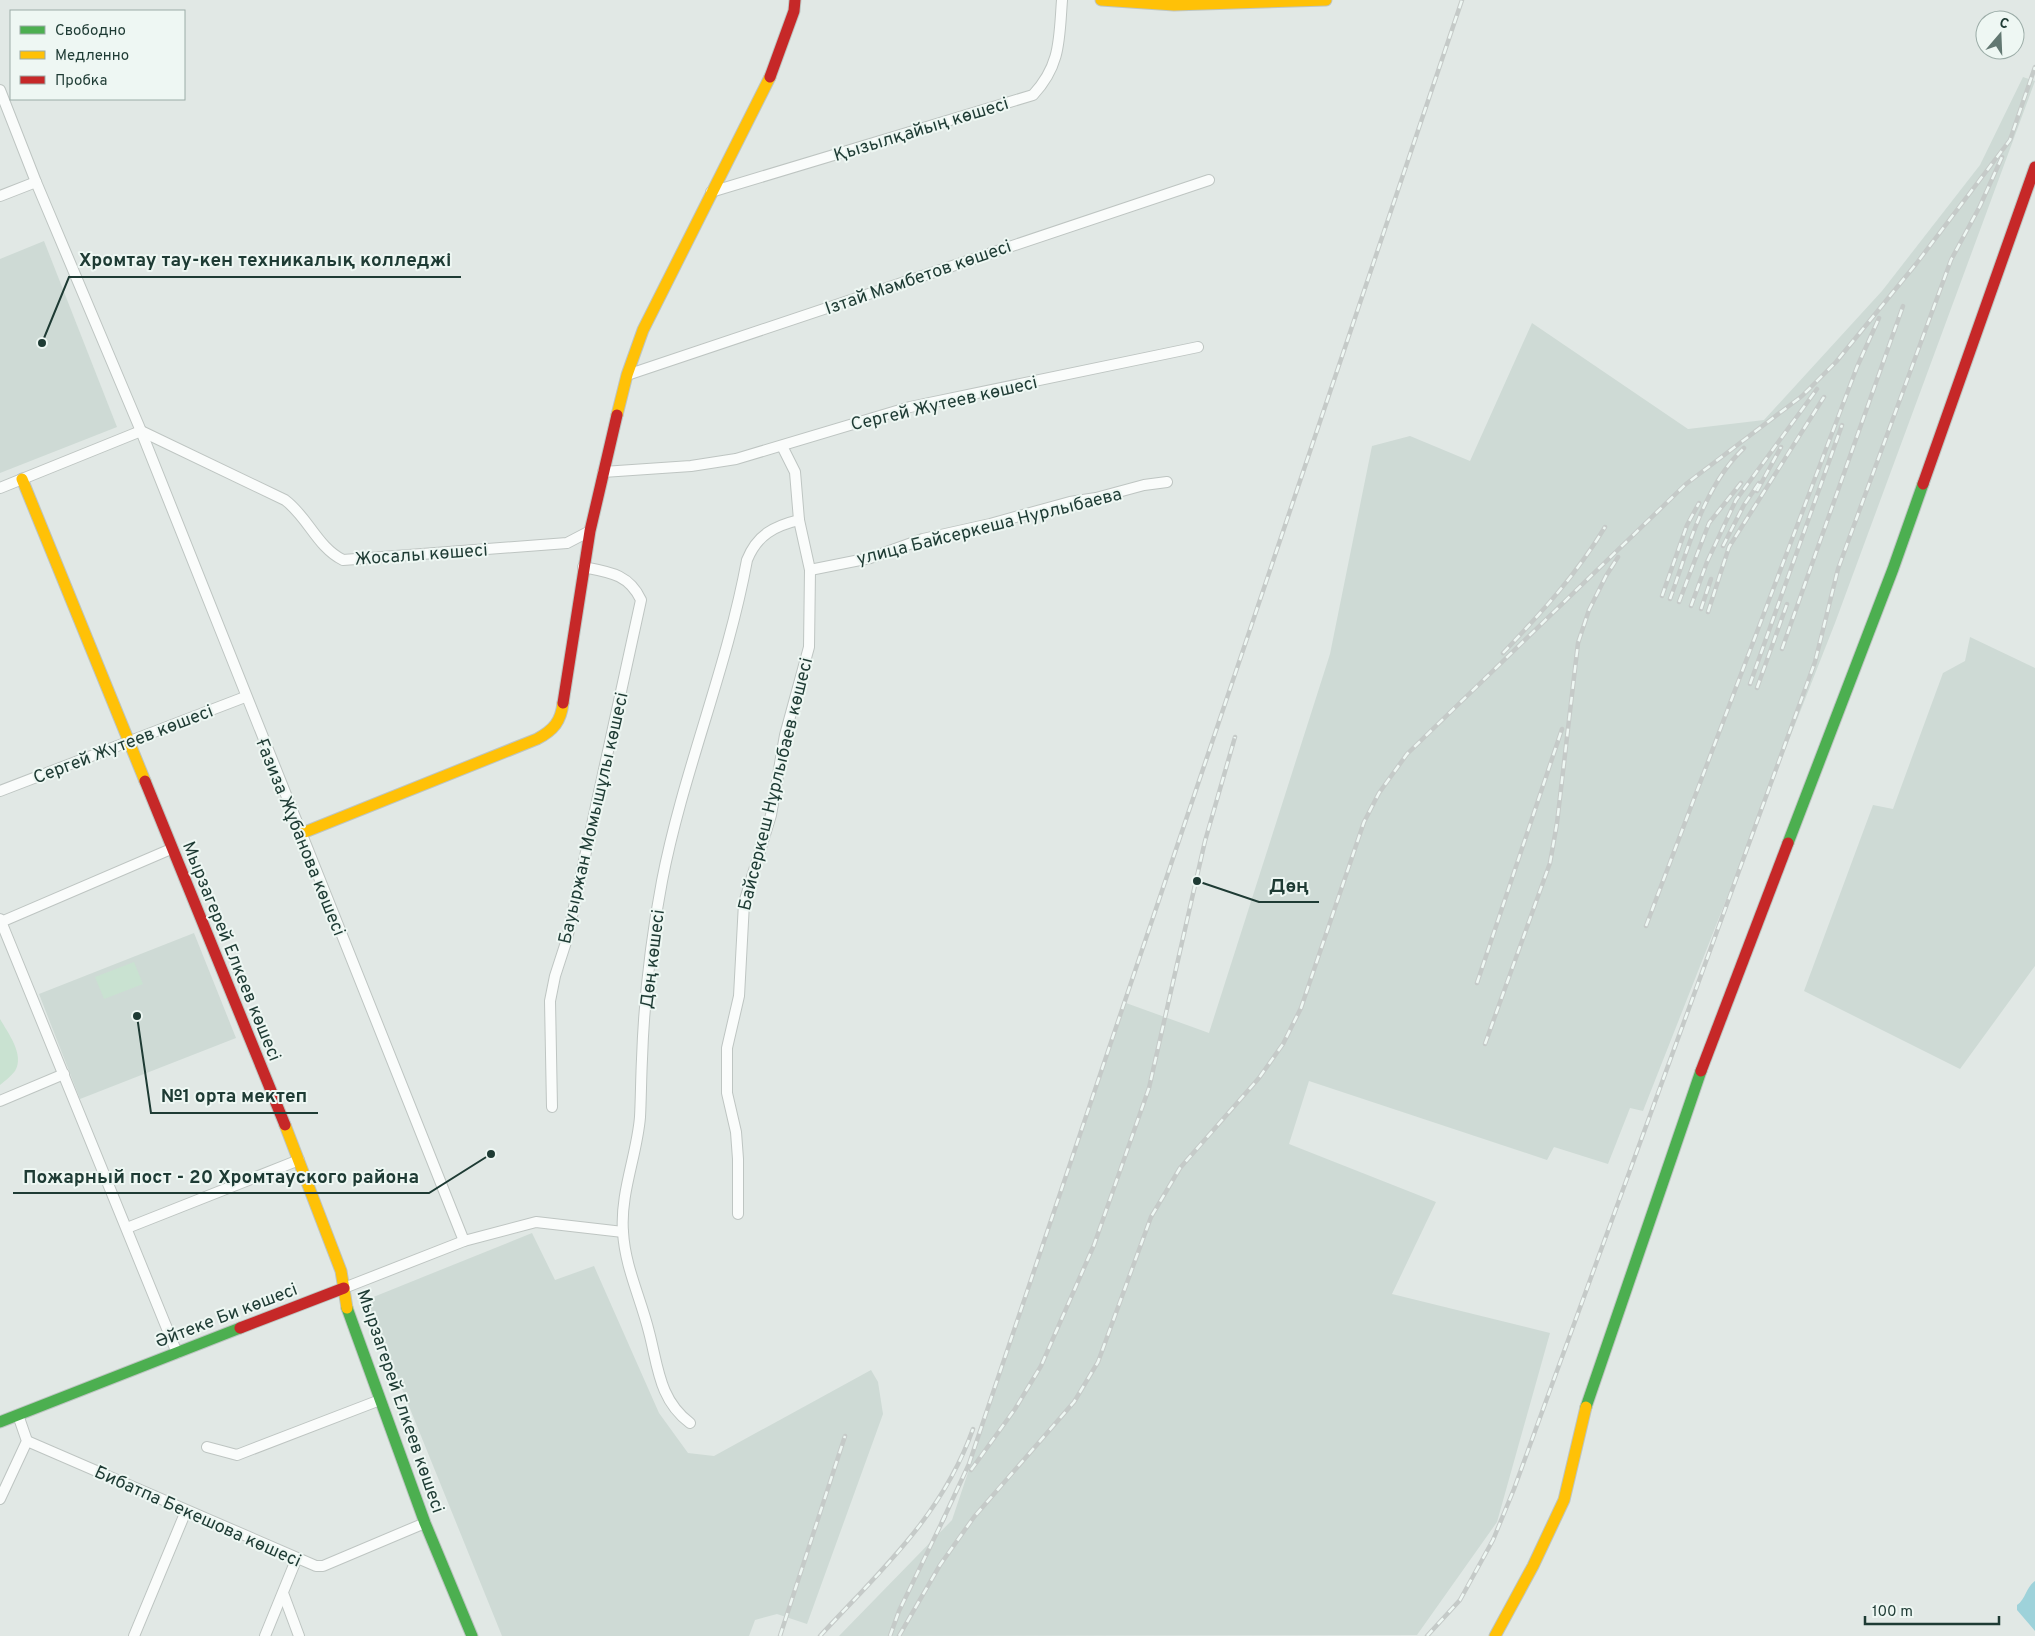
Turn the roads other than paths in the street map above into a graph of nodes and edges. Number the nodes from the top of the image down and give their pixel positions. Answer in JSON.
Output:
{"nodes":[{"id":1,"x":795,"y":0,"type":"edge"},
{"id":2,"x":1062,"y":0,"type":"edge"},
{"id":3,"x":1101,"y":0,"type":"edge"},
{"id":4,"x":1326,"y":0,"type":"edge"},
{"id":5,"x":0,"y":90,"type":"edge"},
{"id":6,"x":2035,"y":167,"type":"edge"},
{"id":7,"x":1209,"y":180,"type":"dead end"},
{"id":8,"x":36,"y":182,"type":"junction"},
{"id":9,"x":712,"y":192,"type":"junction"},
{"id":10,"x":0,"y":196,"type":"edge"},
{"id":11,"x":1198,"y":347,"type":"dead end"},
{"id":12,"x":627,"y":375,"type":"junction"},
{"id":13,"x":141,"y":431,"type":"junction"},
{"id":14,"x":782,"y":446,"type":"junction"},
{"id":15,"x":603,"y":472,"type":"junction"},
{"id":16,"x":22,"y":480,"type":"junction"},
{"id":17,"x":1167,"y":482,"type":"dead end"},
{"id":18,"x":0,"y":488,"type":"edge"},
{"id":19,"x":800,"y":520,"type":"junction"},
{"id":20,"x":590,"y":531,"type":"junction"},
{"id":21,"x":583,"y":567,"type":"junction"},
{"id":22,"x":810,"y":570,"type":"junction"},
{"id":23,"x":245,"y":697,"type":"junction"},
{"id":24,"x":128,"y":742,"type":"junction"},
{"id":25,"x":0,"y":791,"type":"edge"},
{"id":26,"x":300,"y":834,"type":"junction"},
{"id":27,"x":171,"y":849,"type":"junction"},
{"id":28,"x":1,"y":921,"type":"edge"},
{"id":29,"x":64,"y":1074,"type":"junction"},
{"id":30,"x":0,"y":1101,"type":"edge"},
{"id":31,"x":552,"y":1107,"type":"dead end"},
{"id":32,"x":299,"y":1160,"type":"junction"},
{"id":33,"x":738,"y":1214,"type":"dead end"},
{"id":34,"x":127,"y":1228,"type":"junction"},
{"id":35,"x":623,"y":1232,"type":"junction"},
{"id":36,"x":464,"y":1241,"type":"junction"},
{"id":37,"x":344,"y":1288,"type":"junction"},
{"id":38,"x":177,"y":1353,"type":"junction"},
{"id":39,"x":380,"y":1400,"type":"junction"},
{"id":40,"x":18,"y":1415,"type":"junction"},
{"id":41,"x":0,"y":1422,"type":"edge"},
{"id":42,"x":690,"y":1423,"type":"dead end"},
{"id":43,"x":27,"y":1441,"type":"junction"},
{"id":44,"x":207,"y":1447,"type":"dead end"},
{"id":45,"x":0,"y":1499,"type":"edge"},
{"id":46,"x":186,"y":1511,"type":"junction"},
{"id":47,"x":425,"y":1523,"type":"junction"},
{"id":48,"x":296,"y":1560,"type":"junction"},
{"id":49,"x":283,"y":1593,"type":"junction"},
{"id":50,"x":134,"y":1636,"type":"edge"},
{"id":51,"x":265,"y":1636,"type":"edge"},
{"id":52,"x":299,"y":1636,"type":"edge"},
{"id":53,"x":472,"y":1636,"type":"edge"},
{"id":54,"x":1495,"y":1636,"type":"edge"}],
"edges":[{"from":1,"to":9,"type":"street"},
{"from":2,"to":9,"type":"street","name":"Қызылқайың көшесі"},
{"from":3,"to":4,"type":"street"},
{"from":5,"to":8,"type":"street","name":"Ғазиза Жұбанова көшесі"},
{"from":6,"to":54,"type":"street"},
{"from":7,"to":12,"type":"street","name":"Ізтай Мәмбетов көшесі"},
{"from":8,"to":10,"type":"street"},
{"from":8,"to":13,"type":"street","name":"Ғазиза Жұбанова көшесі"},
{"from":9,"to":12,"type":"street"},
{"from":11,"to":14,"type":"street","name":"Сергей Жутеев көшесі"},
{"from":12,"to":15,"type":"street"},
{"from":13,"to":16,"type":"street"},
{"from":13,"to":20,"type":"street","name":"Жосалы көшесі"},
{"from":13,"to":23,"type":"street","name":"Ғазиза Жұбанова көшесі"},
{"from":14,"to":15,"type":"street","name":"Сергей Жутеев көшесі"},
{"from":14,"to":19,"type":"street","name":"Байсеркеш Нұрлыбаев көшесі"},
{"from":15,"to":20,"type":"street"},
{"from":16,"to":18,"type":"street"},
{"from":16,"to":24,"type":"street","name":"Мырзагерей Елкеев көшесі"},
{"from":17,"to":22,"type":"street","name":"улица Байсеркеша Нурлыбаева"},
{"from":19,"to":22,"type":"street","name":"Байсеркеш Нұрлыбаев көшесі"},
{"from":19,"to":35,"type":"street","name":"Дөң көшесі"},
{"from":20,"to":21,"type":"street"},
{"from":21,"to":26,"type":"street"},
{"from":21,"to":31,"type":"street","name":"Бауыржан Момышұлы көшесі"},
{"from":22,"to":33,"type":"street","name":"Байсеркеш Нұрлыбаев көшесі"},
{"from":23,"to":24,"type":"street","name":"Сергей Жутеев көшесі"},
{"from":23,"to":26,"type":"street","name":"Ғазиза Жұбанова көшесі"},
{"from":24,"to":25,"type":"street","name":"Сергей Жутеев көшесі"},
{"from":24,"to":27,"type":"street","name":"Мырзагерей Елкеев көшесі"},
{"from":26,"to":36,"type":"street","name":"Ғазиза Жұбанова көшесі"},
{"from":27,"to":28,"type":"street"},
{"from":27,"to":32,"type":"street","name":"Мырзагерей Елкеев көшесі"},
{"from":28,"to":29,"type":"street"},
{"from":29,"to":30,"type":"street"},
{"from":29,"to":34,"type":"street"},
{"from":32,"to":34,"type":"street"},
{"from":32,"to":37,"type":"street","name":"Мырзагерей Елкеев көшесі"},
{"from":34,"to":38,"type":"street"},
{"from":35,"to":36,"type":"street","name":"Әйтеке Би көшесі"},
{"from":35,"to":42,"type":"street","name":"Дөң көшесі"},
{"from":36,"to":37,"type":"street","name":"Әйтеке Би көшесі"},
{"from":37,"to":38,"type":"street","name":"Әйтеке Би көшесі"},
{"from":37,"to":39,"type":"street","name":"Мырзагерей Елкеев көшесі"},
{"from":38,"to":40,"type":"street","name":"Әйтеке Би көшесі"},
{"from":39,"to":44,"type":"street"},
{"from":39,"to":47,"type":"street","name":"Мырзагерей Елкеев көшесі"},
{"from":40,"to":41,"type":"street","name":"Әйтеке Би көшесі"},
{"from":40,"to":43,"type":"street"},
{"from":43,"to":45,"type":"street"},
{"from":43,"to":46,"type":"street","name":"Бибатпа Бекешова көшесі"},
{"from":46,"to":48,"type":"street","name":"Бибатпа Бекешова көшесі"},
{"from":46,"to":50,"type":"street"},
{"from":47,"to":48,"type":"street","name":"Бибатпа Бекешова көшесі"},
{"from":47,"to":53,"type":"street","name":"Мырзагерей Елкеев көшесі"},
{"from":48,"to":49,"type":"street"},
{"from":49,"to":51,"type":"street"},
{"from":49,"to":52,"type":"street"}]}
